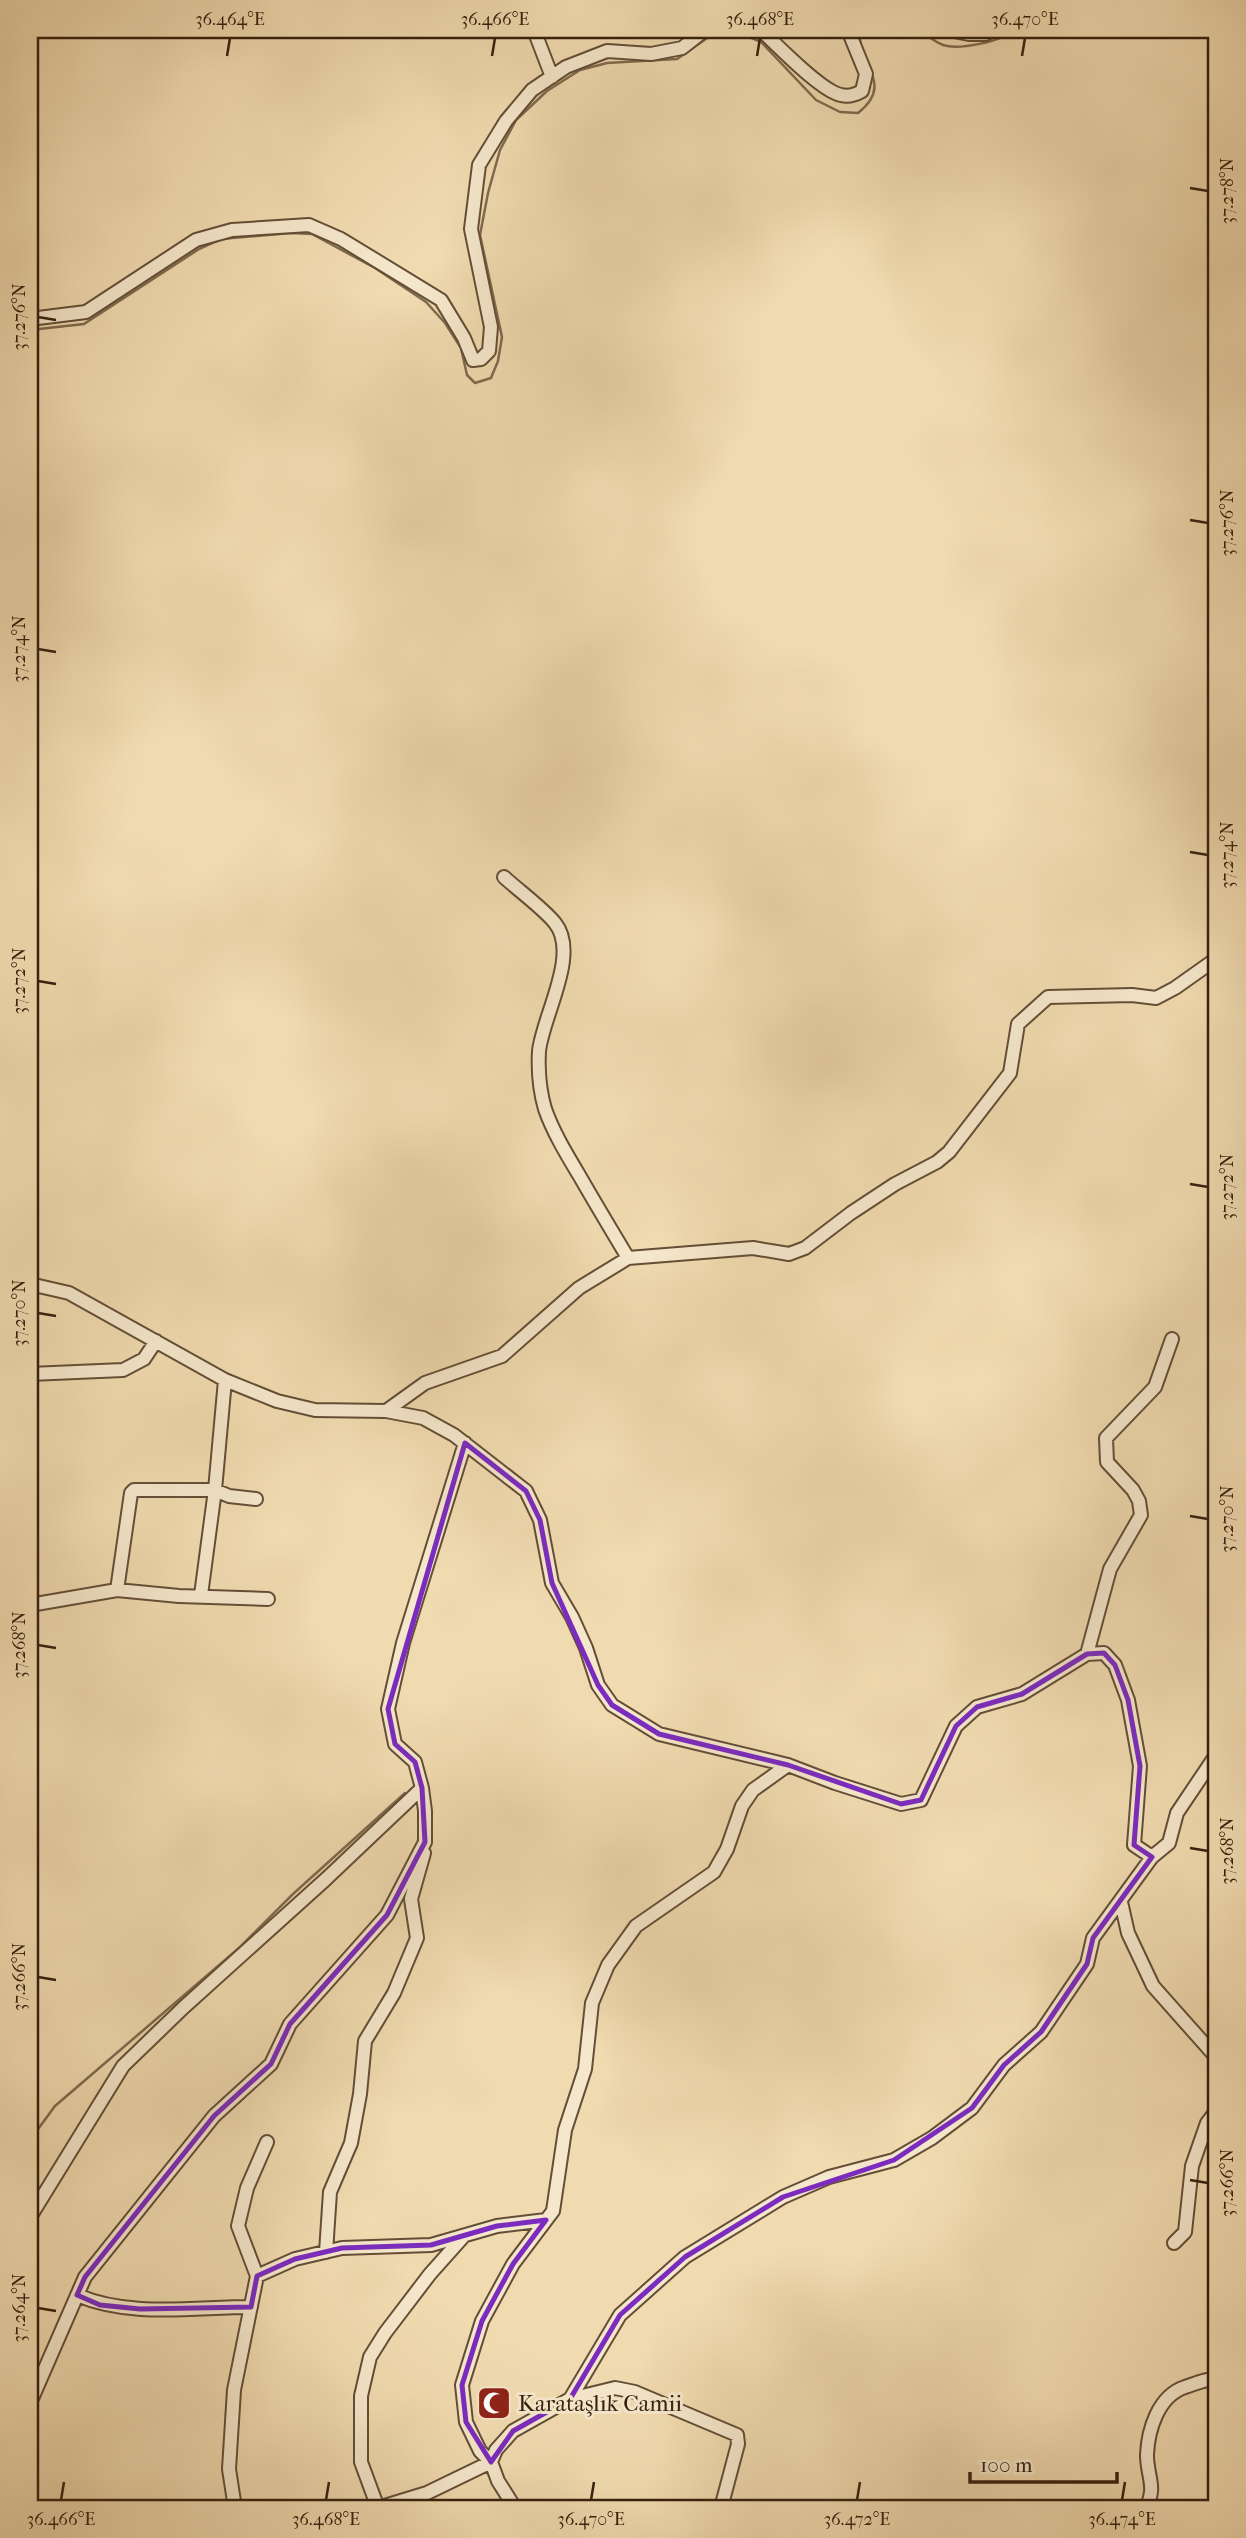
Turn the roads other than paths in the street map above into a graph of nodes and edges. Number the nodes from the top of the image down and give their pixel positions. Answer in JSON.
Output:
{"nodes":[{"id":1,"x":534,"y":30,"type":"edge"},
{"id":2,"x":705,"y":30,"type":"edge"},
{"id":3,"x":761,"y":30,"type":"edge"},
{"id":4,"x":848,"y":30,"type":"edge"},
{"id":5,"x":949,"y":30,"type":"edge"},
{"id":6,"x":989,"y":30,"type":"edge"},
{"id":7,"x":552,"y":77,"type":"junction"},
{"id":8,"x":30,"y":319,"type":"edge"},
{"id":9,"x":504,"y":877,"type":"dead end"},
{"id":10,"x":1216,"y":959,"type":"edge"},
{"id":11,"x":628,"y":1258,"type":"junction"},
{"id":12,"x":30,"y":1284,"type":"edge"},
{"id":13,"x":1172,"y":1339,"type":"dead end"},
{"id":14,"x":156,"y":1341,"type":"junction"},
{"id":15,"x":30,"y":1374,"type":"edge"},
{"id":16,"x":225,"y":1380,"type":"junction"},
{"id":17,"x":386,"y":1411,"type":"junction"},
{"id":18,"x":465,"y":1443,"type":"junction"},
{"id":19,"x":215,"y":1490,"type":"junction"},
{"id":20,"x":256,"y":1499,"type":"dead end"},
{"id":21,"x":117,"y":1590,"type":"junction"},
{"id":22,"x":201,"y":1595,"type":"junction"},
{"id":23,"x":268,"y":1599,"type":"dead end"},
{"id":24,"x":30,"y":1605,"type":"edge"},
{"id":25,"x":1087,"y":1654,"type":"junction"},
{"id":26,"x":1216,"y":1755,"type":"edge"},
{"id":27,"x":788,"y":1765,"type":"junction"},
{"id":28,"x":422,"y":1788,"type":"junction"},
{"id":29,"x":425,"y":1842,"type":"junction"},
{"id":30,"x":1152,"y":1857,"type":"junction"},
{"id":31,"x":1121,"y":1902,"type":"junction"},
{"id":32,"x":1216,"y":2057,"type":"edge"},
{"id":33,"x":1216,"y":2111,"type":"edge"},
{"id":34,"x":267,"y":2142,"type":"dead end"},
{"id":35,"x":30,"y":2217,"type":"edge"},
{"id":36,"x":546,"y":2220,"type":"junction"},
{"id":37,"x":463,"y":2237,"type":"junction"},
{"id":38,"x":1174,"y":2243,"type":"dead end"},
{"id":39,"x":326,"y":2252,"type":"junction"},
{"id":40,"x":257,"y":2276,"type":"junction"},
{"id":41,"x":77,"y":2295,"type":"junction"},
{"id":42,"x":251,"y":2307,"type":"junction"},
{"id":43,"x":1216,"y":2380,"type":"edge"},
{"id":44,"x":570,"y":2399,"type":"junction"},
{"id":45,"x":30,"y":2403,"type":"edge"},
{"id":46,"x":491,"y":2462,"type":"junction"},
{"id":47,"x":235,"y":2508,"type":"edge"},
{"id":48,"x":378,"y":2508,"type":"edge"},
{"id":49,"x":514,"y":2508,"type":"edge"},
{"id":50,"x":721,"y":2508,"type":"edge"},
{"id":51,"x":1146,"y":2508,"type":"edge"}],
"edges":[{"from":1,"to":7,"type":"street"},
{"from":2,"to":7,"type":"street"},
{"from":3,"to":4,"type":"street"},
{"from":5,"to":6,"type":"street"},
{"from":7,"to":8,"type":"street"},
{"from":9,"to":11,"type":"street"},
{"from":10,"to":11,"type":"street"},
{"from":11,"to":17,"type":"street"},
{"from":12,"to":14,"type":"street"},
{"from":13,"to":25,"type":"street"},
{"from":14,"to":15,"type":"street"},
{"from":14,"to":16,"type":"street"},
{"from":16,"to":17,"type":"street"},
{"from":16,"to":19,"type":"street"},
{"from":17,"to":18,"type":"street"},
{"from":18,"to":27,"type":"street"},
{"from":18,"to":28,"type":"street"},
{"from":19,"to":20,"type":"street"},
{"from":19,"to":21,"type":"street"},
{"from":19,"to":22,"type":"street"},
{"from":21,"to":22,"type":"street"},
{"from":21,"to":24,"type":"street"},
{"from":22,"to":23,"type":"street"},
{"from":25,"to":27,"type":"street"},
{"from":25,"to":30,"type":"street"},
{"from":26,"to":30,"type":"street"},
{"from":27,"to":36,"type":"street"},
{"from":28,"to":29,"type":"street"},
{"from":28,"to":35,"type":"street"},
{"from":29,"to":39,"type":"street"},
{"from":29,"to":41,"type":"street"},
{"from":30,"to":31,"type":"street"},
{"from":31,"to":32,"type":"street"},
{"from":31,"to":44,"type":"street"},
{"from":33,"to":38,"type":"street"},
{"from":34,"to":40,"type":"street"},
{"from":36,"to":37,"type":"street"},
{"from":36,"to":46,"type":"street"},
{"from":37,"to":39,"type":"street"},
{"from":37,"to":48,"type":"street"},
{"from":39,"to":40,"type":"street"},
{"from":40,"to":42,"type":"street"},
{"from":41,"to":42,"type":"street"},
{"from":41,"to":45,"type":"street"},
{"from":42,"to":47,"type":"street"},
{"from":43,"to":51,"type":"street"},
{"from":44,"to":46,"type":"street"},
{"from":44,"to":50,"type":"street"},
{"from":46,"to":48,"type":"street"},
{"from":46,"to":49,"type":"street"}]}
